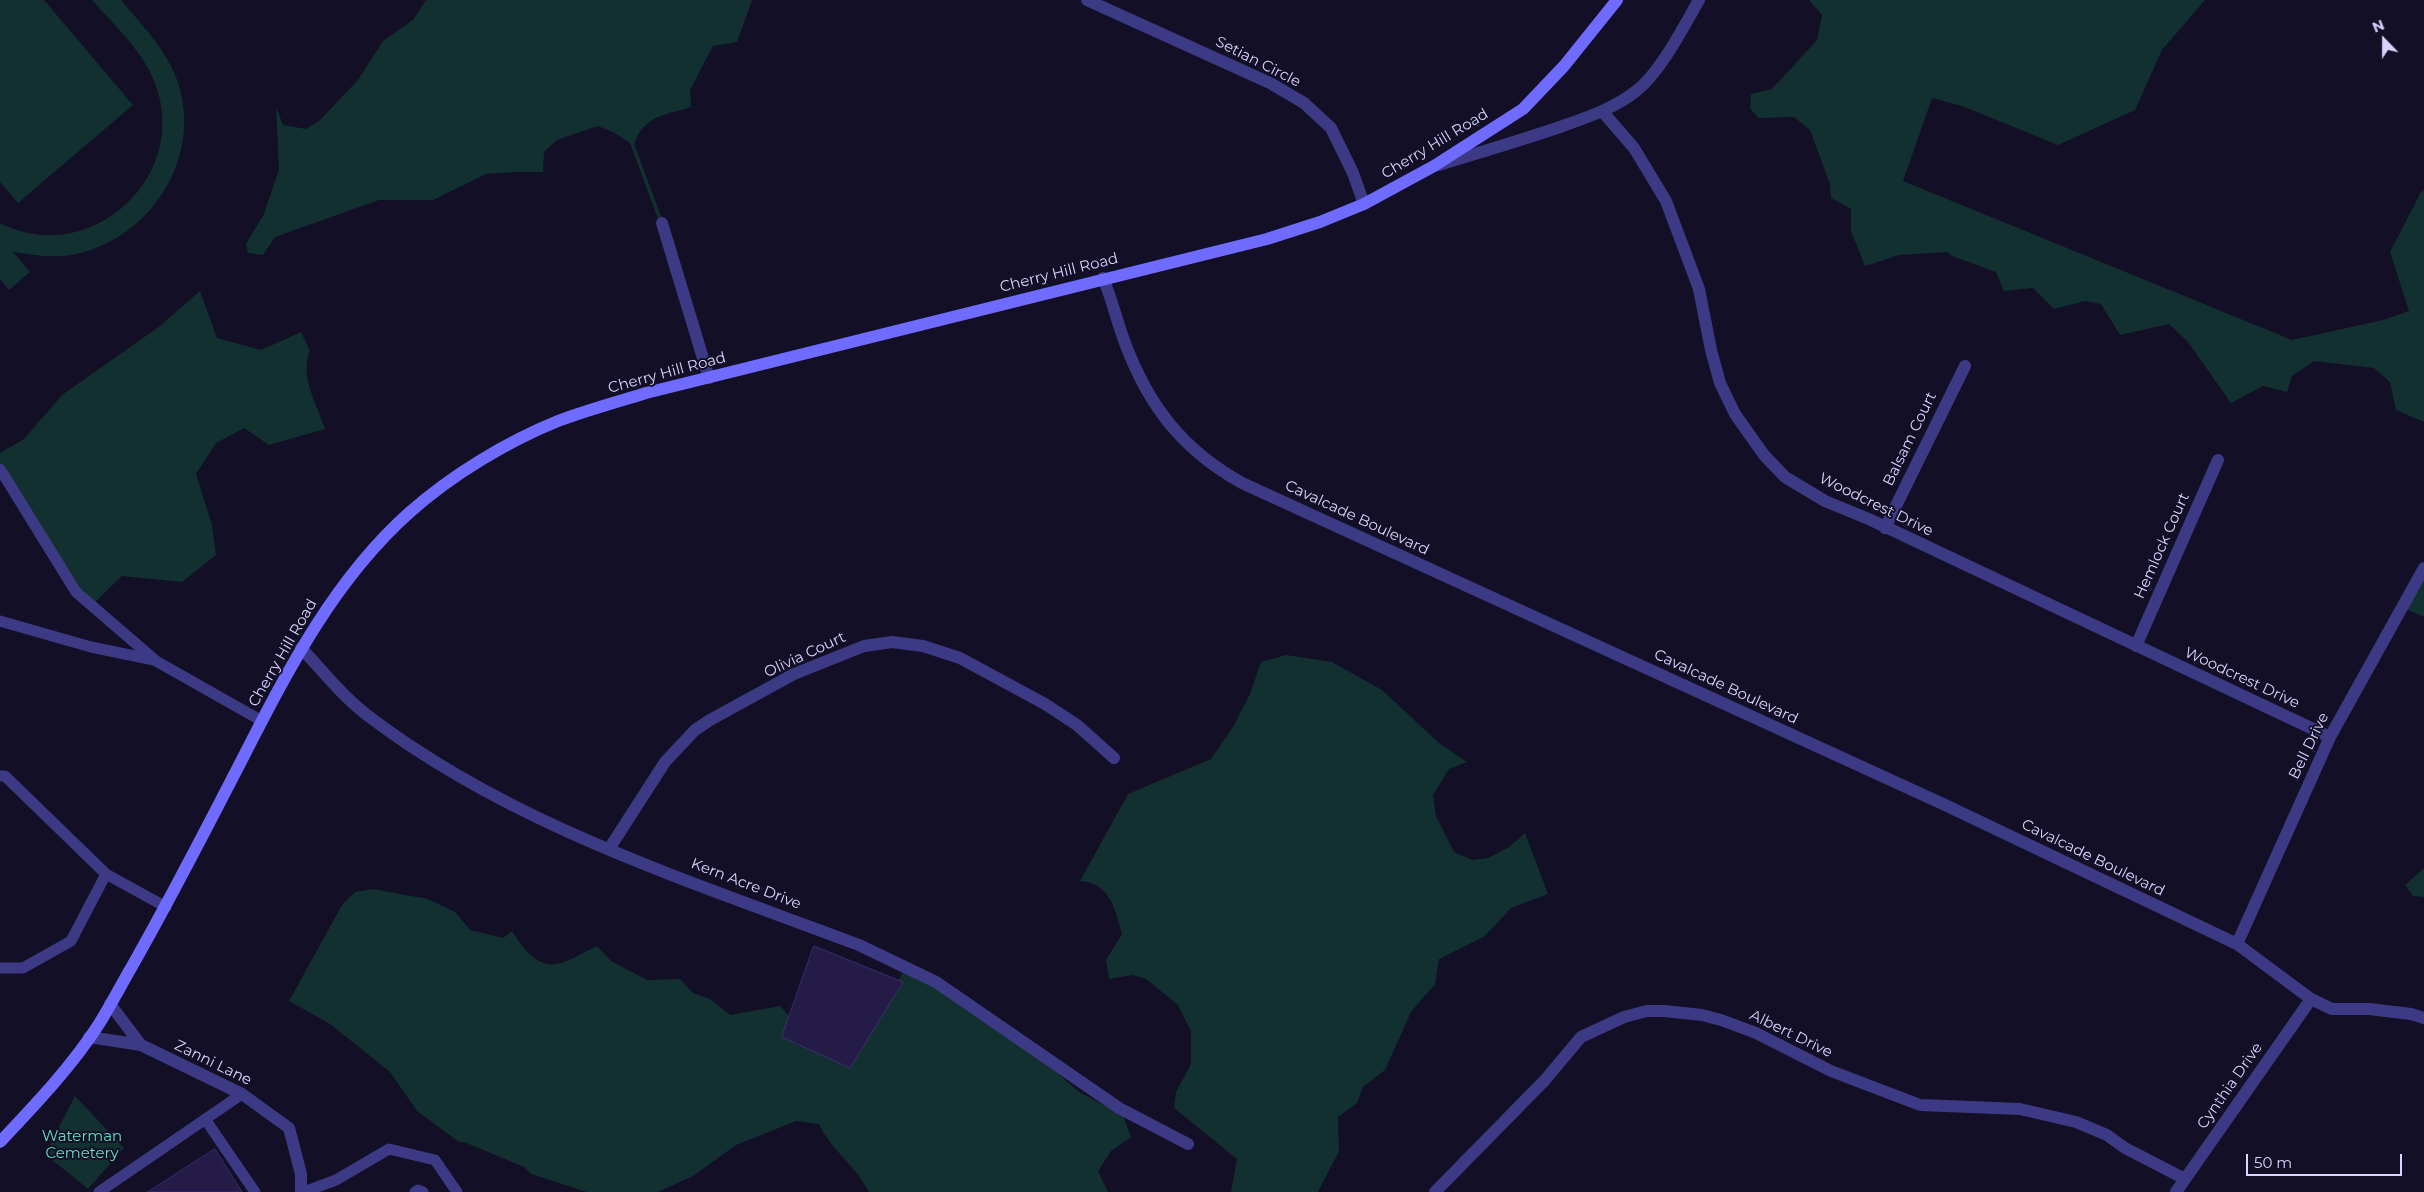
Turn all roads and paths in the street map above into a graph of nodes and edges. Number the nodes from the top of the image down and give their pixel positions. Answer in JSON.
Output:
{"nodes":[{"id":1,"x":1088,"y":0,"type":"edge"},
{"id":2,"x":1617,"y":0,"type":"edge"},
{"id":3,"x":1699,"y":0,"type":"edge"},
{"id":4,"x":1602,"y":111,"type":"junction"},
{"id":5,"x":1434,"y":166,"type":"junction"},
{"id":6,"x":1364,"y":204,"type":"junction"},
{"id":7,"x":662,"y":223,"type":"dead end"},
{"id":8,"x":1103,"y":278,"type":"junction"},
{"id":9,"x":1965,"y":366,"type":"dead end"},
{"id":10,"x":709,"y":378,"type":"junction"},
{"id":11,"x":2218,"y":460,"type":"dead end"},
{"id":12,"x":0,"y":469,"type":"edge"},
{"id":13,"x":1885,"y":528,"type":"junction"},
{"id":14,"x":2424,"y":568,"type":"edge"},
{"id":15,"x":0,"y":621,"type":"edge"},
{"id":16,"x":2136,"y":646,"type":"junction"},
{"id":17,"x":301,"y":648,"type":"junction"},
{"id":18,"x":156,"y":661,"type":"junction"},
{"id":19,"x":262,"y":721,"type":"junction"},
{"id":20,"x":2330,"y":737,"type":"junction"},
{"id":21,"x":1114,"y":758,"type":"dead end"},
{"id":22,"x":0,"y":776,"type":"edge"},
{"id":23,"x":608,"y":849,"type":"junction"},
{"id":24,"x":106,"y":874,"type":"junction"},
{"id":25,"x":166,"y":907,"type":"junction"},
{"id":26,"x":2237,"y":944,"type":"junction"},
{"id":27,"x":0,"y":968,"type":"edge"},
{"id":28,"x":2311,"y":999,"type":"junction"},
{"id":29,"x":110,"y":1004,"type":"junction"},
{"id":30,"x":2424,"y":1018,"type":"edge"},
{"id":31,"x":88,"y":1037,"type":"junction"},
{"id":32,"x":141,"y":1045,"type":"junction"},
{"id":33,"x":242,"y":1094,"type":"junction"},
{"id":34,"x":205,"y":1119,"type":"junction"},
{"id":35,"x":0,"y":1142,"type":"edge"},
{"id":36,"x":1188,"y":1144,"type":"dead end"},
{"id":37,"x":2185,"y":1179,"type":"junction"},
{"id":38,"x":99,"y":1192,"type":"edge"},
{"id":39,"x":255,"y":1192,"type":"edge"},
{"id":40,"x":303,"y":1192,"type":"edge"},
{"id":41,"x":415,"y":1192,"type":"edge"},
{"id":42,"x":423,"y":1192,"type":"edge"},
{"id":43,"x":457,"y":1192,"type":"edge"},
{"id":44,"x":1435,"y":1192,"type":"edge"},
{"id":45,"x":2176,"y":1192,"type":"edge"}],
"edges":[{"from":1,"to":6,"type":"street","name":"Setian Circle"},
{"from":2,"to":5,"type":"main road","name":"Cherry Hill Road"},
{"from":3,"to":4,"type":"street"},
{"from":4,"to":5,"type":"street"},
{"from":4,"to":13,"type":"street","name":"Woodcrest Drive"},
{"from":5,"to":6,"type":"main road","name":"Cherry Hill Road"},
{"from":6,"to":8,"type":"main road","name":"Cherry Hill Road"},
{"from":7,"to":10,"type":"street"},
{"from":8,"to":10,"type":"main road","name":"Cherry Hill Road"},
{"from":8,"to":26,"type":"street","name":"Cavalcade Boulevard"},
{"from":9,"to":13,"type":"street","name":"Balsam Court"},
{"from":10,"to":17,"type":"main road","name":"Cherry Hill Road"},
{"from":11,"to":16,"type":"street","name":"Hemlock Court"},
{"from":12,"to":18,"type":"lane"},
{"from":13,"to":16,"type":"street","name":"Woodcrest Drive"},
{"from":14,"to":20,"type":"street","name":"Bell Drive"},
{"from":15,"to":18,"type":"lane"},
{"from":16,"to":20,"type":"street","name":"Woodcrest Drive"},
{"from":17,"to":19,"type":"main road","name":"Cherry Hill Road"},
{"from":17,"to":23,"type":"street","name":"Kern Acre Drive"},
{"from":18,"to":19,"type":"lane"},
{"from":19,"to":25,"type":"main road","name":"Cherry Hill Road"},
{"from":20,"to":26,"type":"street","name":"Bell Drive"},
{"from":21,"to":23,"type":"street","name":"Olivia Court"},
{"from":22,"to":24,"type":"lane"},
{"from":23,"to":36,"type":"street","name":"Kern Acre Drive"},
{"from":24,"to":25,"type":"lane"},
{"from":24,"to":27,"type":"lane"},
{"from":25,"to":29,"type":"main road","name":"Cherry Hill Road"},
{"from":26,"to":28,"type":"street","name":"Cavalcade Boulevard"},
{"from":28,"to":30,"type":"street","name":"Cavalcade Boulevard"},
{"from":28,"to":37,"type":"street","name":"Cynthia Drive"},
{"from":29,"to":31,"type":"main road","name":"Cherry Hill Road"},
{"from":29,"to":32,"type":"street","name":"Zanni Lane"},
{"from":31,"to":32,"type":"street","name":"Zanni Lane"},
{"from":31,"to":35,"type":"main road","name":"Cherry Hill Road"},
{"from":32,"to":33,"type":"street","name":"Zanni Lane"},
{"from":33,"to":34,"type":"lane"},
{"from":33,"to":40,"type":"street","name":"Zanni Lane"},
{"from":34,"to":38,"type":"lane"},
{"from":34,"to":39,"type":"lane"},
{"from":37,"to":44,"type":"street","name":"Albert Drive"},
{"from":37,"to":45,"type":"street","name":"Cynthia Drive"},
{"from":40,"to":43,"type":"lane"},
{"from":41,"to":42,"type":"lane"}]}
